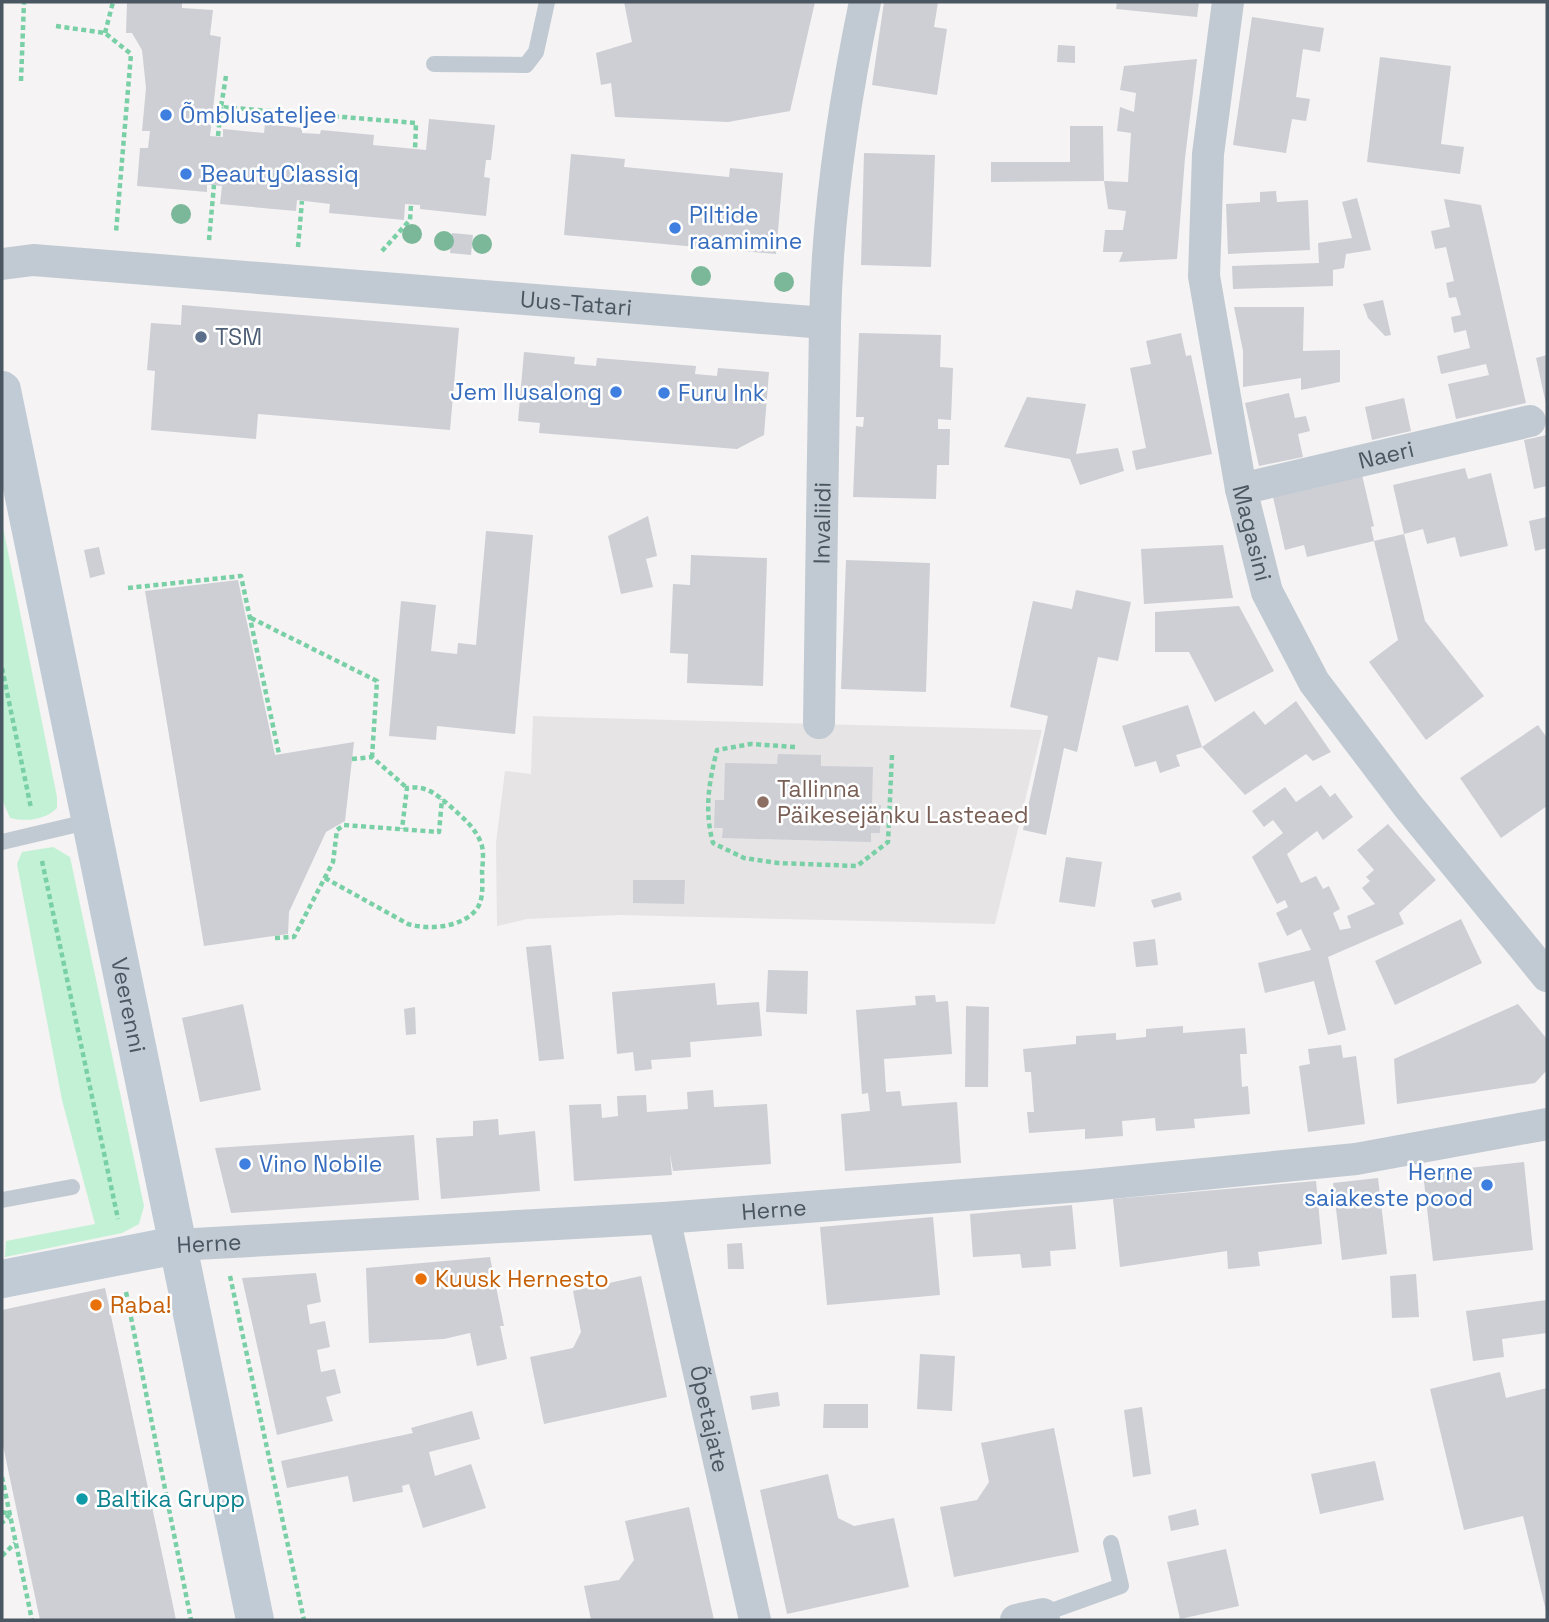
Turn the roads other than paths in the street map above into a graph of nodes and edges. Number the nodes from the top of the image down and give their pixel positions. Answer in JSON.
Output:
{"nodes":[{"id":1,"x":547,"y":2,"type":"edge"},
{"id":2,"x":865,"y":2,"type":"edge"},
{"id":3,"x":1228,"y":2,"type":"edge"},
{"id":4,"x":434,"y":64,"type":"dead end"},
{"id":5,"x":2,"y":264,"type":"edge"},
{"id":6,"x":825,"y":323,"type":"junction"},
{"id":7,"x":2,"y":390,"type":"edge"},
{"id":8,"x":1530,"y":421,"type":"dead end"},
{"id":9,"x":1241,"y":489,"type":"junction"},
{"id":10,"x":811,"y":735,"type":"road end"},
{"id":11,"x":91,"y":821,"type":"junction"},
{"id":12,"x":2,"y":842,"type":"edge"},
{"id":13,"x":1547,"y":976,"type":"edge"},
{"id":14,"x":1547,"y":1124,"type":"edge"},
{"id":15,"x":72,"y":1186,"type":"dead end"},
{"id":16,"x":2,"y":1200,"type":"edge"},
{"id":17,"x":664,"y":1218,"type":"junction"},
{"id":18,"x":177,"y":1245,"type":"junction"},
{"id":19,"x":2,"y":1279,"type":"edge"},
{"id":20,"x":1111,"y":1544,"type":"dead end"},
{"id":21,"x":1034,"y":1618,"type":"edge"},
{"id":22,"x":255,"y":1620,"type":"edge"},
{"id":23,"x":755,"y":1620,"type":"edge"}],
"edges":[{"from":1,"to":4,"type":"lane"},
{"from":2,"to":6,"type":"street"},
{"from":3,"to":9,"type":"street","name":"Magasini"},
{"from":5,"to":6,"type":"street","name":"Uus-Tatari"},
{"from":6,"to":10,"type":"street","name":"Invaliidi"},
{"from":7,"to":11,"type":"street","name":"Veerenni"},
{"from":8,"to":9,"type":"street","name":"Naeri"},
{"from":9,"to":13,"type":"street","name":"Magasini"},
{"from":11,"to":12,"type":"lane"},
{"from":11,"to":18,"type":"street","name":"Veerenni"},
{"from":14,"to":17,"type":"street","name":"Herne"},
{"from":15,"to":16,"type":"lane"},
{"from":17,"to":18,"type":"street","name":"Herne"},
{"from":17,"to":23,"type":"street","name":"Õpetajate"},
{"from":18,"to":19,"type":"street","name":"Herne"},
{"from":18,"to":22,"type":"street","name":"Veerenni"},
{"from":20,"to":21,"type":"lane"}]}
